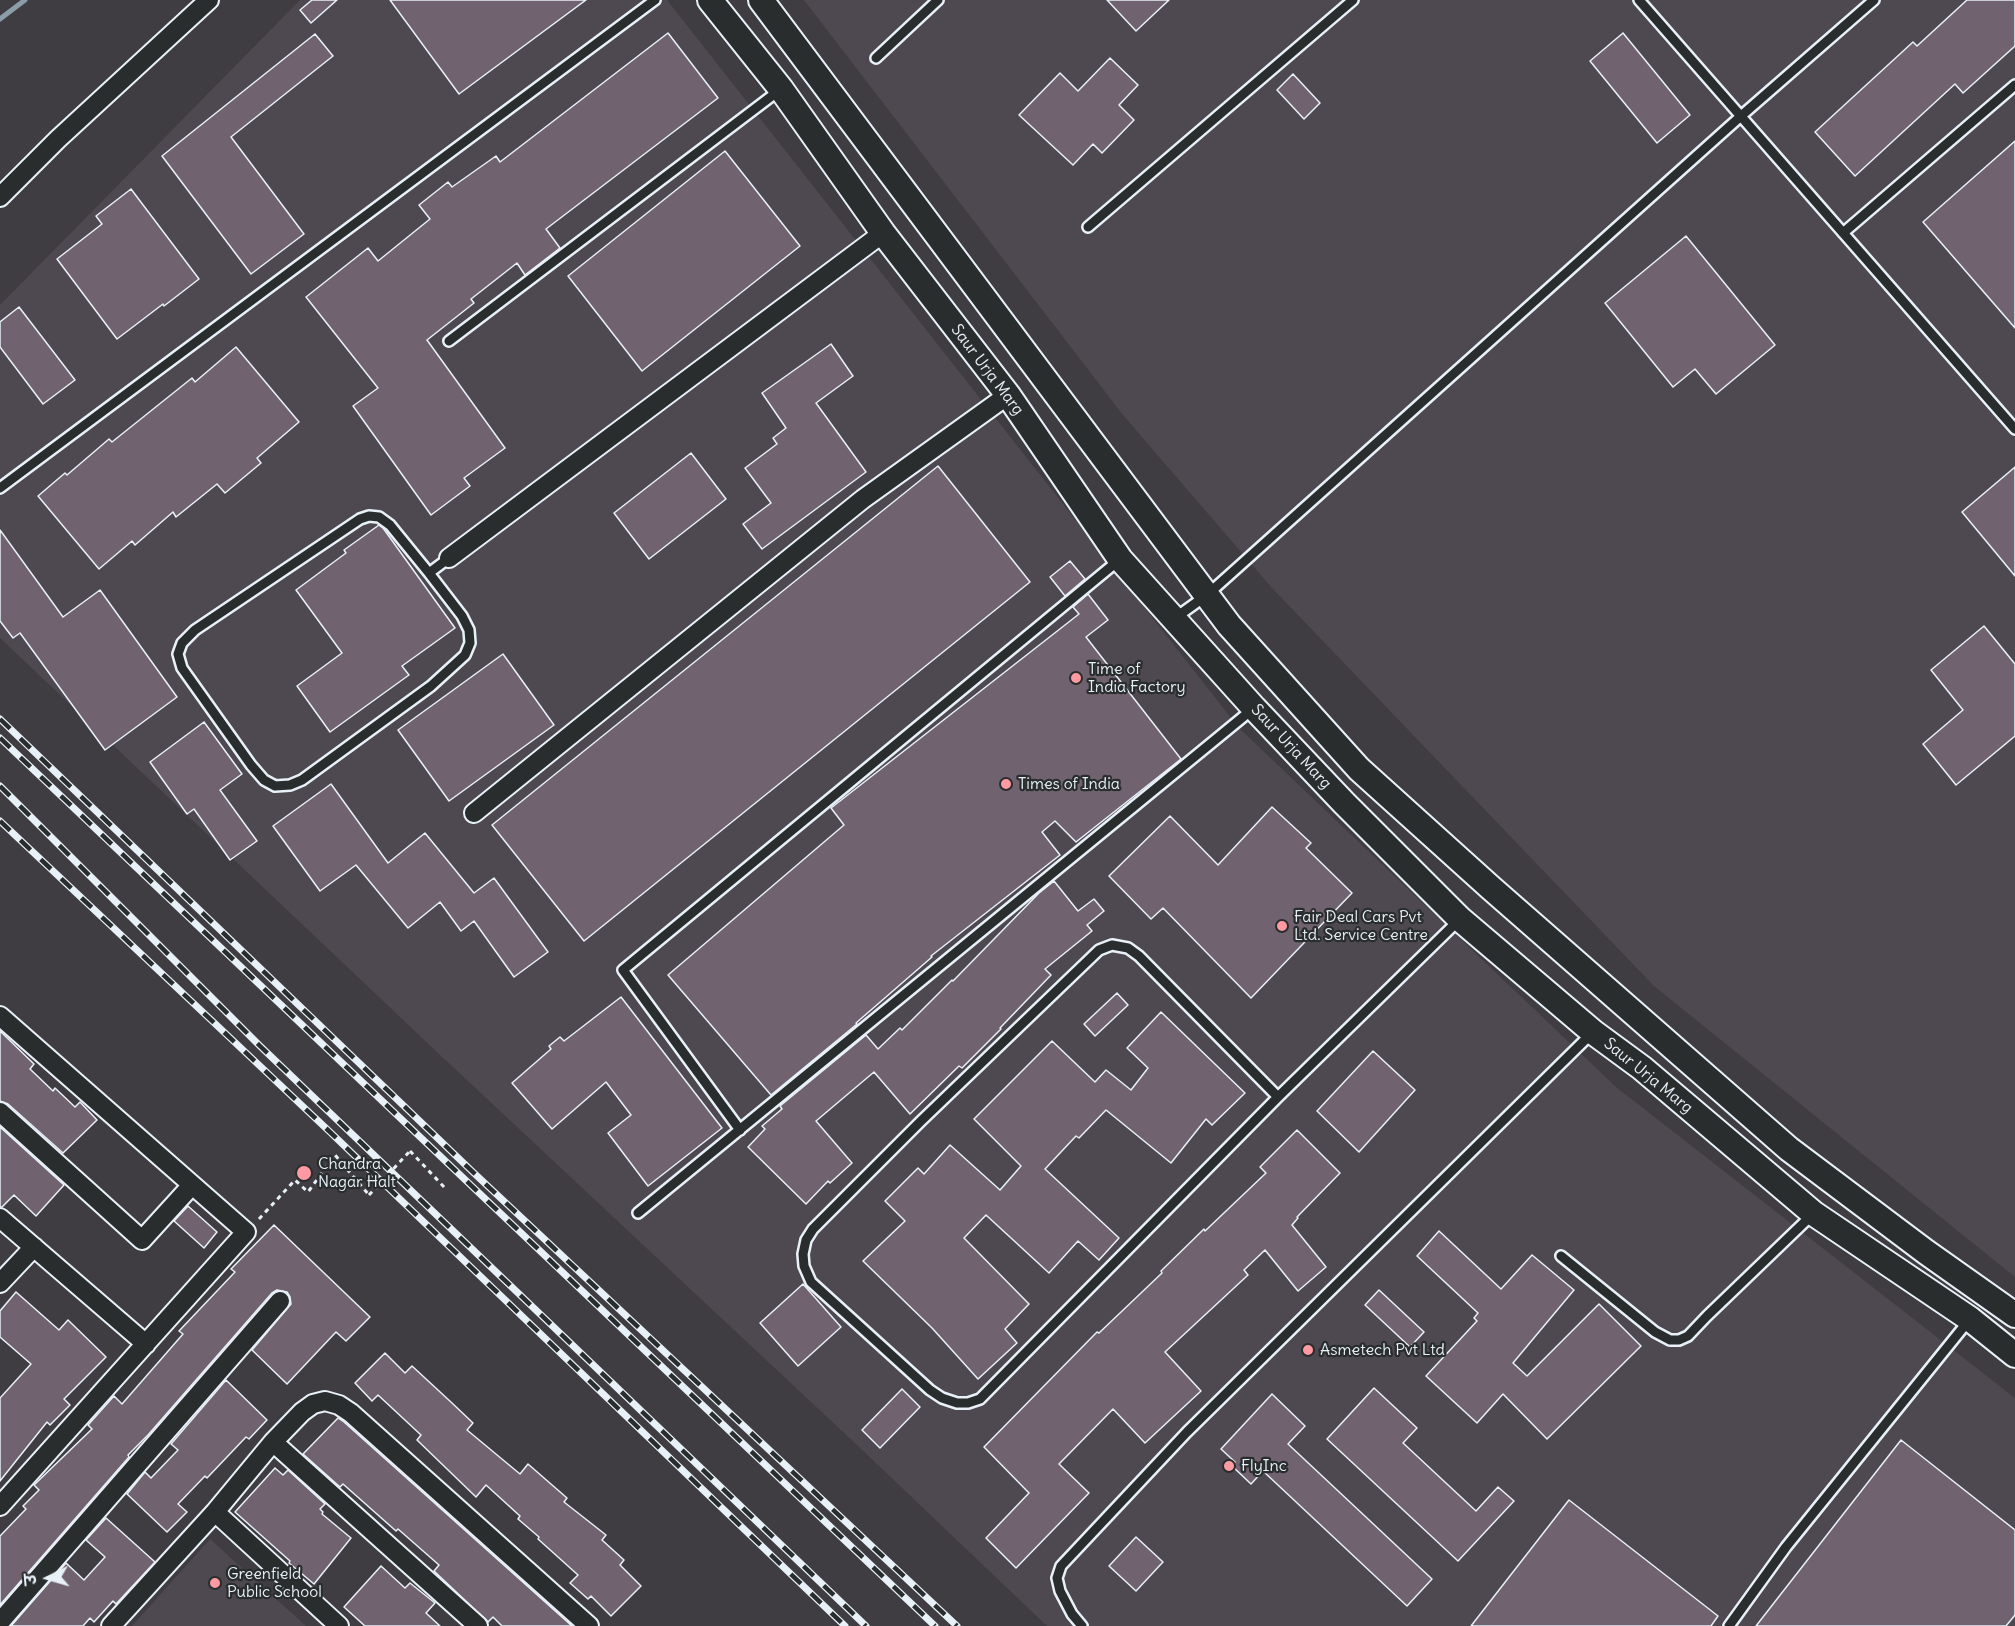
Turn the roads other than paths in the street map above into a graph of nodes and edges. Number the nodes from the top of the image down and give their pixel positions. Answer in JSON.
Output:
{"nodes":[{"id":1,"x":209,"y":0,"type":"edge"},
{"id":2,"x":655,"y":0,"type":"edge"},
{"id":3,"x":710,"y":0,"type":"edge"},
{"id":4,"x":761,"y":0,"type":"edge"},
{"id":5,"x":938,"y":0,"type":"edge"},
{"id":6,"x":1353,"y":0,"type":"edge"},
{"id":7,"x":1639,"y":0,"type":"edge"},
{"id":8,"x":1874,"y":0,"type":"edge"},
{"id":9,"x":876,"y":58,"type":"dead end"},
{"id":10,"x":2015,"y":85,"type":"edge"},
{"id":11,"x":781,"y":89,"type":"junction"},
{"id":12,"x":1740,"y":116,"type":"junction"},
{"id":13,"x":0,"y":196,"type":"edge"},
{"id":14,"x":1088,"y":227,"type":"dead end"},
{"id":15,"x":883,"y":233,"type":"junction"},
{"id":16,"x":1843,"y":233,"type":"junction"},
{"id":17,"x":449,"y":341,"type":"dead end"},
{"id":18,"x":1008,"y":395,"type":"junction"},
{"id":19,"x":2015,"y":429,"type":"edge"},
{"id":20,"x":0,"y":488,"type":"edge"},
{"id":21,"x":449,"y":558,"type":"joint"},
{"id":22,"x":1120,"y":559,"type":"junction"},
{"id":23,"x":429,"y":573,"type":"junction"},
{"id":24,"x":1207,"y":595,"type":"junction"},
{"id":25,"x":1175,"y":618,"type":"junction"},
{"id":26,"x":1254,"y":708,"type":"junction"},
{"id":27,"x":474,"y":813,"type":"dead end"},
{"id":28,"x":1460,"y":919,"type":"junction"},
{"id":29,"x":0,"y":1016,"type":"edge"},
{"id":30,"x":1593,"y":1032,"type":"junction"},
{"id":31,"x":1278,"y":1097,"type":"junction"},
{"id":32,"x":0,"y":1112,"type":"edge"},
{"id":33,"x":740,"y":1130,"type":"junction"},
{"id":34,"x":192,"y":1185,"type":"junction"},
{"id":35,"x":638,"y":1213,"type":"dead end"},
{"id":36,"x":1813,"y":1213,"type":"junction"},
{"id":37,"x":0,"y":1218,"type":"edge"},
{"id":38,"x":34,"y":1247,"type":"junction"},
{"id":39,"x":1561,"y":1256,"type":"dead end"},
{"id":40,"x":0,"y":1283,"type":"edge"},
{"id":41,"x":280,"y":1301,"type":"dead end"},
{"id":42,"x":2015,"y":1315,"type":"edge"},
{"id":43,"x":1970,"y":1319,"type":"junction"},
{"id":44,"x":146,"y":1344,"type":"junction"},
{"id":45,"x":2015,"y":1355,"type":"edge"},
{"id":46,"x":273,"y":1442,"type":"junction"},
{"id":47,"x":0,"y":1506,"type":"edge"},
{"id":48,"x":216,"y":1512,"type":"junction"},
{"id":49,"x":0,"y":1622,"type":"edge"},
{"id":50,"x":111,"y":1626,"type":"edge"},
{"id":51,"x":339,"y":1626,"type":"edge"},
{"id":52,"x":478,"y":1626,"type":"edge"},
{"id":53,"x":589,"y":1626,"type":"edge"},
{"id":54,"x":1082,"y":1626,"type":"edge"},
{"id":55,"x":1729,"y":1626,"type":"edge"}],
"edges":[{"from":1,"to":13,"type":"street"},
{"from":2,"to":20,"type":"lane"},
{"from":3,"to":11,"type":"street","name":"Saur Urja Marg"},
{"from":4,"to":24,"type":"street"},
{"from":5,"to":9,"type":"lane"},
{"from":6,"to":14,"type":"lane"},
{"from":7,"to":12,"type":"lane"},
{"from":8,"to":12,"type":"lane"},
{"from":10,"to":16,"type":"lane"},
{"from":11,"to":15,"type":"street","name":"Saur Urja Marg"},
{"from":11,"to":17,"type":"lane"},
{"from":12,"to":16,"type":"lane"},
{"from":12,"to":24,"type":"lane"},
{"from":15,"to":18,"type":"street","name":"Saur Urja Marg"},
{"from":15,"to":21,"type":"street"},
{"from":16,"to":19,"type":"lane"},
{"from":18,"to":22,"type":"street","name":"Saur Urja Marg"},
{"from":18,"to":27,"type":"street"},
{"from":21,"to":23,"type":"lane"},
{"from":22,"to":25,"type":"street","name":"Saur Urja Marg"},
{"from":22,"to":33,"type":"lane"},
{"from":23,"to":23,"type":"lane"},
{"from":24,"to":25,"type":"lane"},
{"from":24,"to":42,"type":"street"},
{"from":25,"to":26,"type":"street","name":"Saur Urja Marg"},
{"from":26,"to":28,"type":"street","name":"Saur Urja Marg"},
{"from":26,"to":33,"type":"lane"},
{"from":28,"to":30,"type":"street","name":"Saur Urja Marg"},
{"from":28,"to":31,"type":"lane"},
{"from":29,"to":34,"type":"street"},
{"from":30,"to":36,"type":"street","name":"Saur Urja Marg"},
{"from":30,"to":54,"type":"lane"},
{"from":31,"to":31,"type":"lane"},
{"from":32,"to":34,"type":"street"},
{"from":33,"to":35,"type":"lane"},
{"from":34,"to":44,"type":"street"},
{"from":36,"to":39,"type":"lane"},
{"from":36,"to":43,"type":"street","name":"Saur Urja Marg"},
{"from":37,"to":38,"type":"street"},
{"from":38,"to":40,"type":"street"},
{"from":38,"to":44,"type":"street"},
{"from":41,"to":49,"type":"street"},
{"from":43,"to":45,"type":"street","name":"Saur Urja Marg"},
{"from":43,"to":55,"type":"lane"},
{"from":44,"to":47,"type":"street"},
{"from":46,"to":48,"type":"street"},
{"from":46,"to":52,"type":"street"},
{"from":46,"to":53,"type":"street"},
{"from":48,"to":50,"type":"street"},
{"from":48,"to":51,"type":"street"}]}
